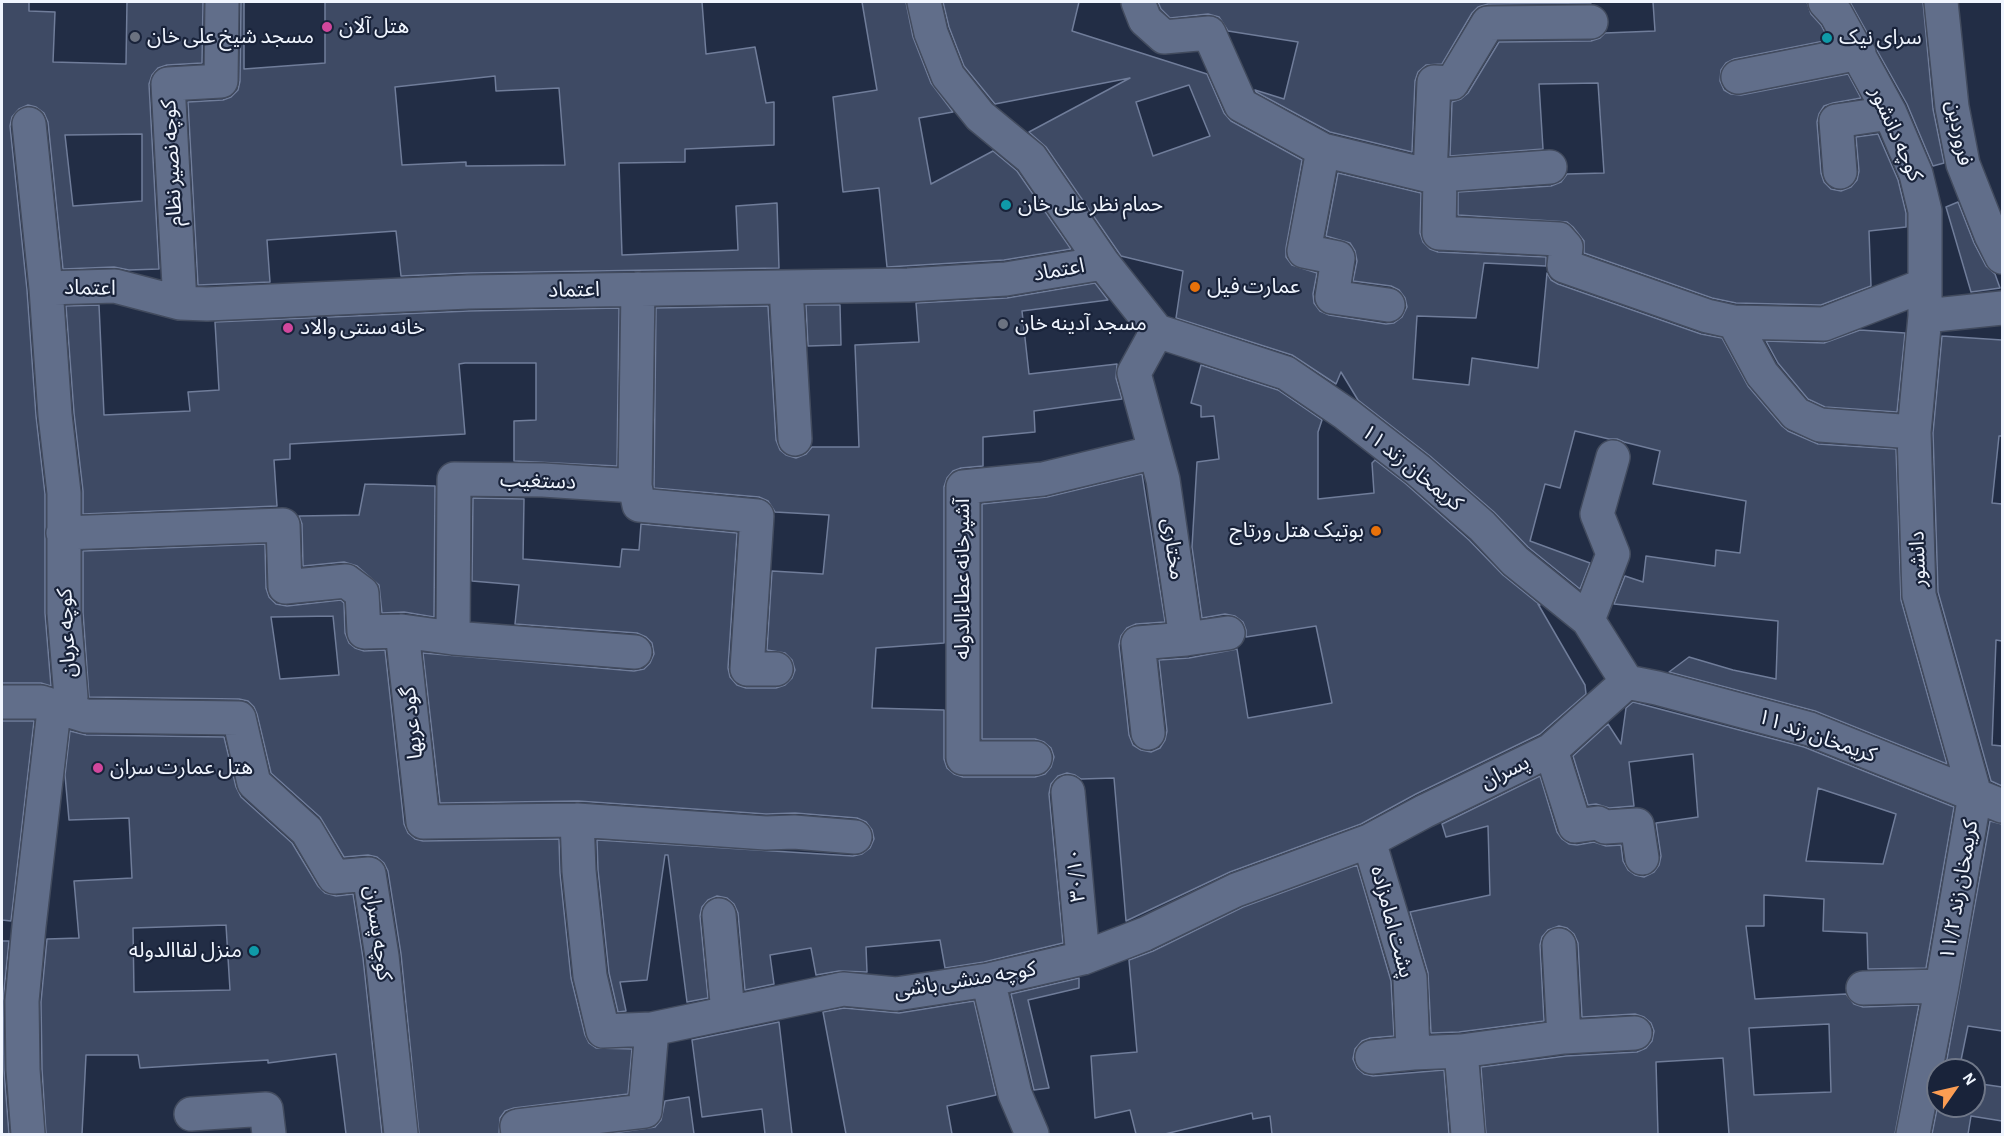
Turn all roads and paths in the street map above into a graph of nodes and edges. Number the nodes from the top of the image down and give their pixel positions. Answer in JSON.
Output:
{"nodes":[{"id":1,"x":222,"y":2,"type":"edge"},
{"id":2,"x":924,"y":2,"type":"edge"},
{"id":3,"x":1138,"y":2,"type":"edge"},
{"id":4,"x":1825,"y":2,"type":"edge"},
{"id":5,"x":1941,"y":2,"type":"edge"},
{"id":6,"x":1591,"y":22,"type":"dead end"},
{"id":7,"x":1859,"y":53,"type":"junction"},
{"id":8,"x":1738,"y":77,"type":"dead end"},
{"id":9,"x":1890,"y":114,"type":"junction"},
{"id":10,"x":29,"y":124,"type":"dead end"},
{"id":11,"x":1323,"y":150,"type":"junction"},
{"id":12,"x":1550,"y":167,"type":"dead end"},
{"id":13,"x":1840,"y":172,"type":"dead end"},
{"id":14,"x":1435,"y":175,"type":"junction"},
{"id":15,"x":2002,"y":257,"type":"edge"},
{"id":16,"x":1103,"y":263,"type":"junction"},
{"id":17,"x":46,"y":288,"type":"junction"},
{"id":18,"x":786,"y":288,"type":"junction"},
{"id":19,"x":638,"y":289,"type":"junction"},
{"id":20,"x":1925,"y":301,"type":"junction"},
{"id":21,"x":180,"y":303,"type":"junction"},
{"id":22,"x":1388,"y":304,"type":"dead end"},
{"id":23,"x":2002,"y":308,"type":"edge"},
{"id":24,"x":1734,"y":322,"type":"junction"},
{"id":25,"x":1157,"y":331,"type":"junction"},
{"id":26,"x":1914,"y":432,"type":"junction"},
{"id":27,"x":795,"y":439,"type":"dead end"},
{"id":28,"x":1155,"y":452,"type":"junction"},
{"id":29,"x":1613,"y":457,"type":"dead end"},
{"id":30,"x":635,"y":486,"type":"junction"},
{"id":31,"x":63,"y":533,"type":"junction"},
{"id":32,"x":1588,"y":620,"type":"junction"},
{"id":33,"x":402,"y":631,"type":"junction"},
{"id":34,"x":1228,"y":633,"type":"dead end"},
{"id":35,"x":453,"y":638,"type":"junction"},
{"id":36,"x":1186,"y":639,"type":"junction"},
{"id":37,"x":635,"y":652,"type":"dead end"},
{"id":38,"x":776,"y":669,"type":"dead end"},
{"id":39,"x":1627,"y":682,"type":"junction"},
{"id":40,"x":2,"y":702,"type":"edge"},
{"id":41,"x":65,"y":710,"type":"junction"},
{"id":42,"x":1148,"y":733,"type":"dead end"},
{"id":43,"x":1551,"y":750,"type":"junction"},
{"id":44,"x":1035,"y":758,"type":"dead end"},
{"id":45,"x":1068,"y":792,"type":"dead end"},
{"id":46,"x":1989,"y":801,"type":"edge"},
{"id":47,"x":577,"y":820,"type":"junction"},
{"id":48,"x":855,"y":837,"type":"dead end"},
{"id":49,"x":1369,"y":841,"type":"junction"},
{"id":50,"x":1642,"y":858,"type":"dead end"},
{"id":51,"x":719,"y":915,"type":"dead end"},
{"id":52,"x":1559,"y":945,"type":"dead end"},
{"id":53,"x":1083,"y":958,"type":"junction"},
{"id":54,"x":988,"y":980,"type":"junction"},
{"id":55,"x":1942,"y":986,"type":"junction"},
{"id":56,"x":1863,"y":988,"type":"dead end"},
{"id":57,"x":728,"y":1013,"type":"junction"},
{"id":58,"x":652,"y":1029,"type":"junction"},
{"id":59,"x":1635,"y":1034,"type":"dead end"},
{"id":60,"x":1564,"y":1037,"type":"junction"},
{"id":61,"x":1461,"y":1051,"type":"junction"},
{"id":62,"x":1413,"y":1053,"type":"junction"},
{"id":63,"x":1372,"y":1057,"type":"dead end"},
{"id":64,"x":190,"y":1114,"type":"dead end"},
{"id":65,"x":28,"y":1134,"type":"edge"},
{"id":66,"x":269,"y":1134,"type":"edge"},
{"id":67,"x":401,"y":1134,"type":"edge"},
{"id":68,"x":519,"y":1134,"type":"edge"},
{"id":69,"x":1032,"y":1134,"type":"edge"},
{"id":70,"x":1468,"y":1134,"type":"edge"},
{"id":71,"x":1913,"y":1134,"type":"edge"}],
"edges":[{"from":1,"to":21,"type":"lane","name":"کوچه نصیر نظام"},
{"from":2,"to":16,"type":"lane"},
{"from":3,"to":11,"type":"lane"},
{"from":4,"to":7,"type":"lane","name":"کوچه دانشور"},
{"from":5,"to":15,"type":"lane","name":"فروردین"},
{"from":6,"to":14,"type":"lane"},
{"from":7,"to":8,"type":"lane"},
{"from":7,"to":9,"type":"lane","name":"کوچه دانشور"},
{"from":9,"to":13,"type":"lane"},
{"from":9,"to":20,"type":"lane","name":"کوچه دانشور"},
{"from":10,"to":17,"type":"lane","name":"کوچه عربان"},
{"from":11,"to":14,"type":"lane"},
{"from":11,"to":22,"type":"lane"},
{"from":12,"to":14,"type":"lane"},
{"from":14,"to":24,"type":"lane"},
{"from":16,"to":18,"type":"lane","name":"اعتماد"},
{"from":16,"to":25,"type":"lane"},
{"from":17,"to":21,"type":"lane","name":"اعتماد"},
{"from":17,"to":31,"type":"lane","name":"کوچه عربان"},
{"from":18,"to":19,"type":"lane","name":"اعتماد"},
{"from":18,"to":27,"type":"lane"},
{"from":19,"to":21,"type":"lane","name":"اعتماد"},
{"from":19,"to":30,"type":"lane"},
{"from":20,"to":23,"type":"lane"},
{"from":20,"to":24,"type":"lane"},
{"from":20,"to":26,"type":"lane","name":"دانشور"},
{"from":24,"to":26,"type":"lane"},
{"from":25,"to":28,"type":"lane","name":"مختاری"},
{"from":25,"to":32,"type":"lane","name":"کریمخان زند ۱۱"},
{"from":26,"to":46,"type":"lane","name":"دانشور"},
{"from":28,"to":36,"type":"lane","name":"مختاری"},
{"from":28,"to":44,"type":"lane","name":"آشپرخانه عطاءالدوله"},
{"from":29,"to":32,"type":"lane"},
{"from":30,"to":35,"type":"lane","name":"دستغیب"},
{"from":30,"to":38,"type":"lane"},
{"from":31,"to":33,"type":"lane"},
{"from":31,"to":41,"type":"lane","name":"کوچه عربان"},
{"from":32,"to":39,"type":"lane","name":"کریمخان زند ۱۱"},
{"from":33,"to":35,"type":"lane"},
{"from":33,"to":47,"type":"lane","name":"گود عربها"},
{"from":34,"to":36,"type":"lane"},
{"from":35,"to":37,"type":"lane"},
{"from":36,"to":42,"type":"lane"},
{"from":39,"to":43,"type":"lane","name":"پسران"},
{"from":39,"to":46,"type":"lane","name":"کریمخان زند ۱۱"},
{"from":40,"to":41,"type":"lane","name":"کوچه پسران"},
{"from":41,"to":65,"type":"lane","name":"کوچه عربان"},
{"from":41,"to":67,"type":"lane","name":"کوچه پسران"},
{"from":43,"to":49,"type":"lane","name":"پسران"},
{"from":43,"to":50,"type":"lane"},
{"from":45,"to":53,"type":"lane","name":"۳۰/۱۰"},
{"from":46,"to":55,"type":"lane","name":"کریمخان زند ۱۱/۲"},
{"from":47,"to":48,"type":"lane","name":"گود عربها"},
{"from":47,"to":58,"type":"lane","name":"کوچه منشی باشی"},
{"from":49,"to":53,"type":"lane","name":"کوچه منشی باشی"},
{"from":49,"to":62,"type":"lane","name":"پشت امامزاده"},
{"from":51,"to":57,"type":"lane"},
{"from":52,"to":60,"type":"lane"},
{"from":53,"to":54,"type":"lane","name":"کوچه منشی باشی"},
{"from":54,"to":57,"type":"lane","name":"کوچه منشی باشی"},
{"from":54,"to":69,"type":"lane"},
{"from":55,"to":56,"type":"lane"},
{"from":55,"to":71,"type":"lane","name":"کریمخان زند ۱۱/۲"},
{"from":57,"to":58,"type":"lane","name":"کوچه منشی باشی"},
{"from":58,"to":68,"type":"lane"},
{"from":59,"to":60,"type":"lane"},
{"from":60,"to":61,"type":"lane"},
{"from":61,"to":62,"type":"lane"},
{"from":61,"to":70,"type":"lane"},
{"from":62,"to":63,"type":"lane"},
{"from":64,"to":66,"type":"lane"}]}
